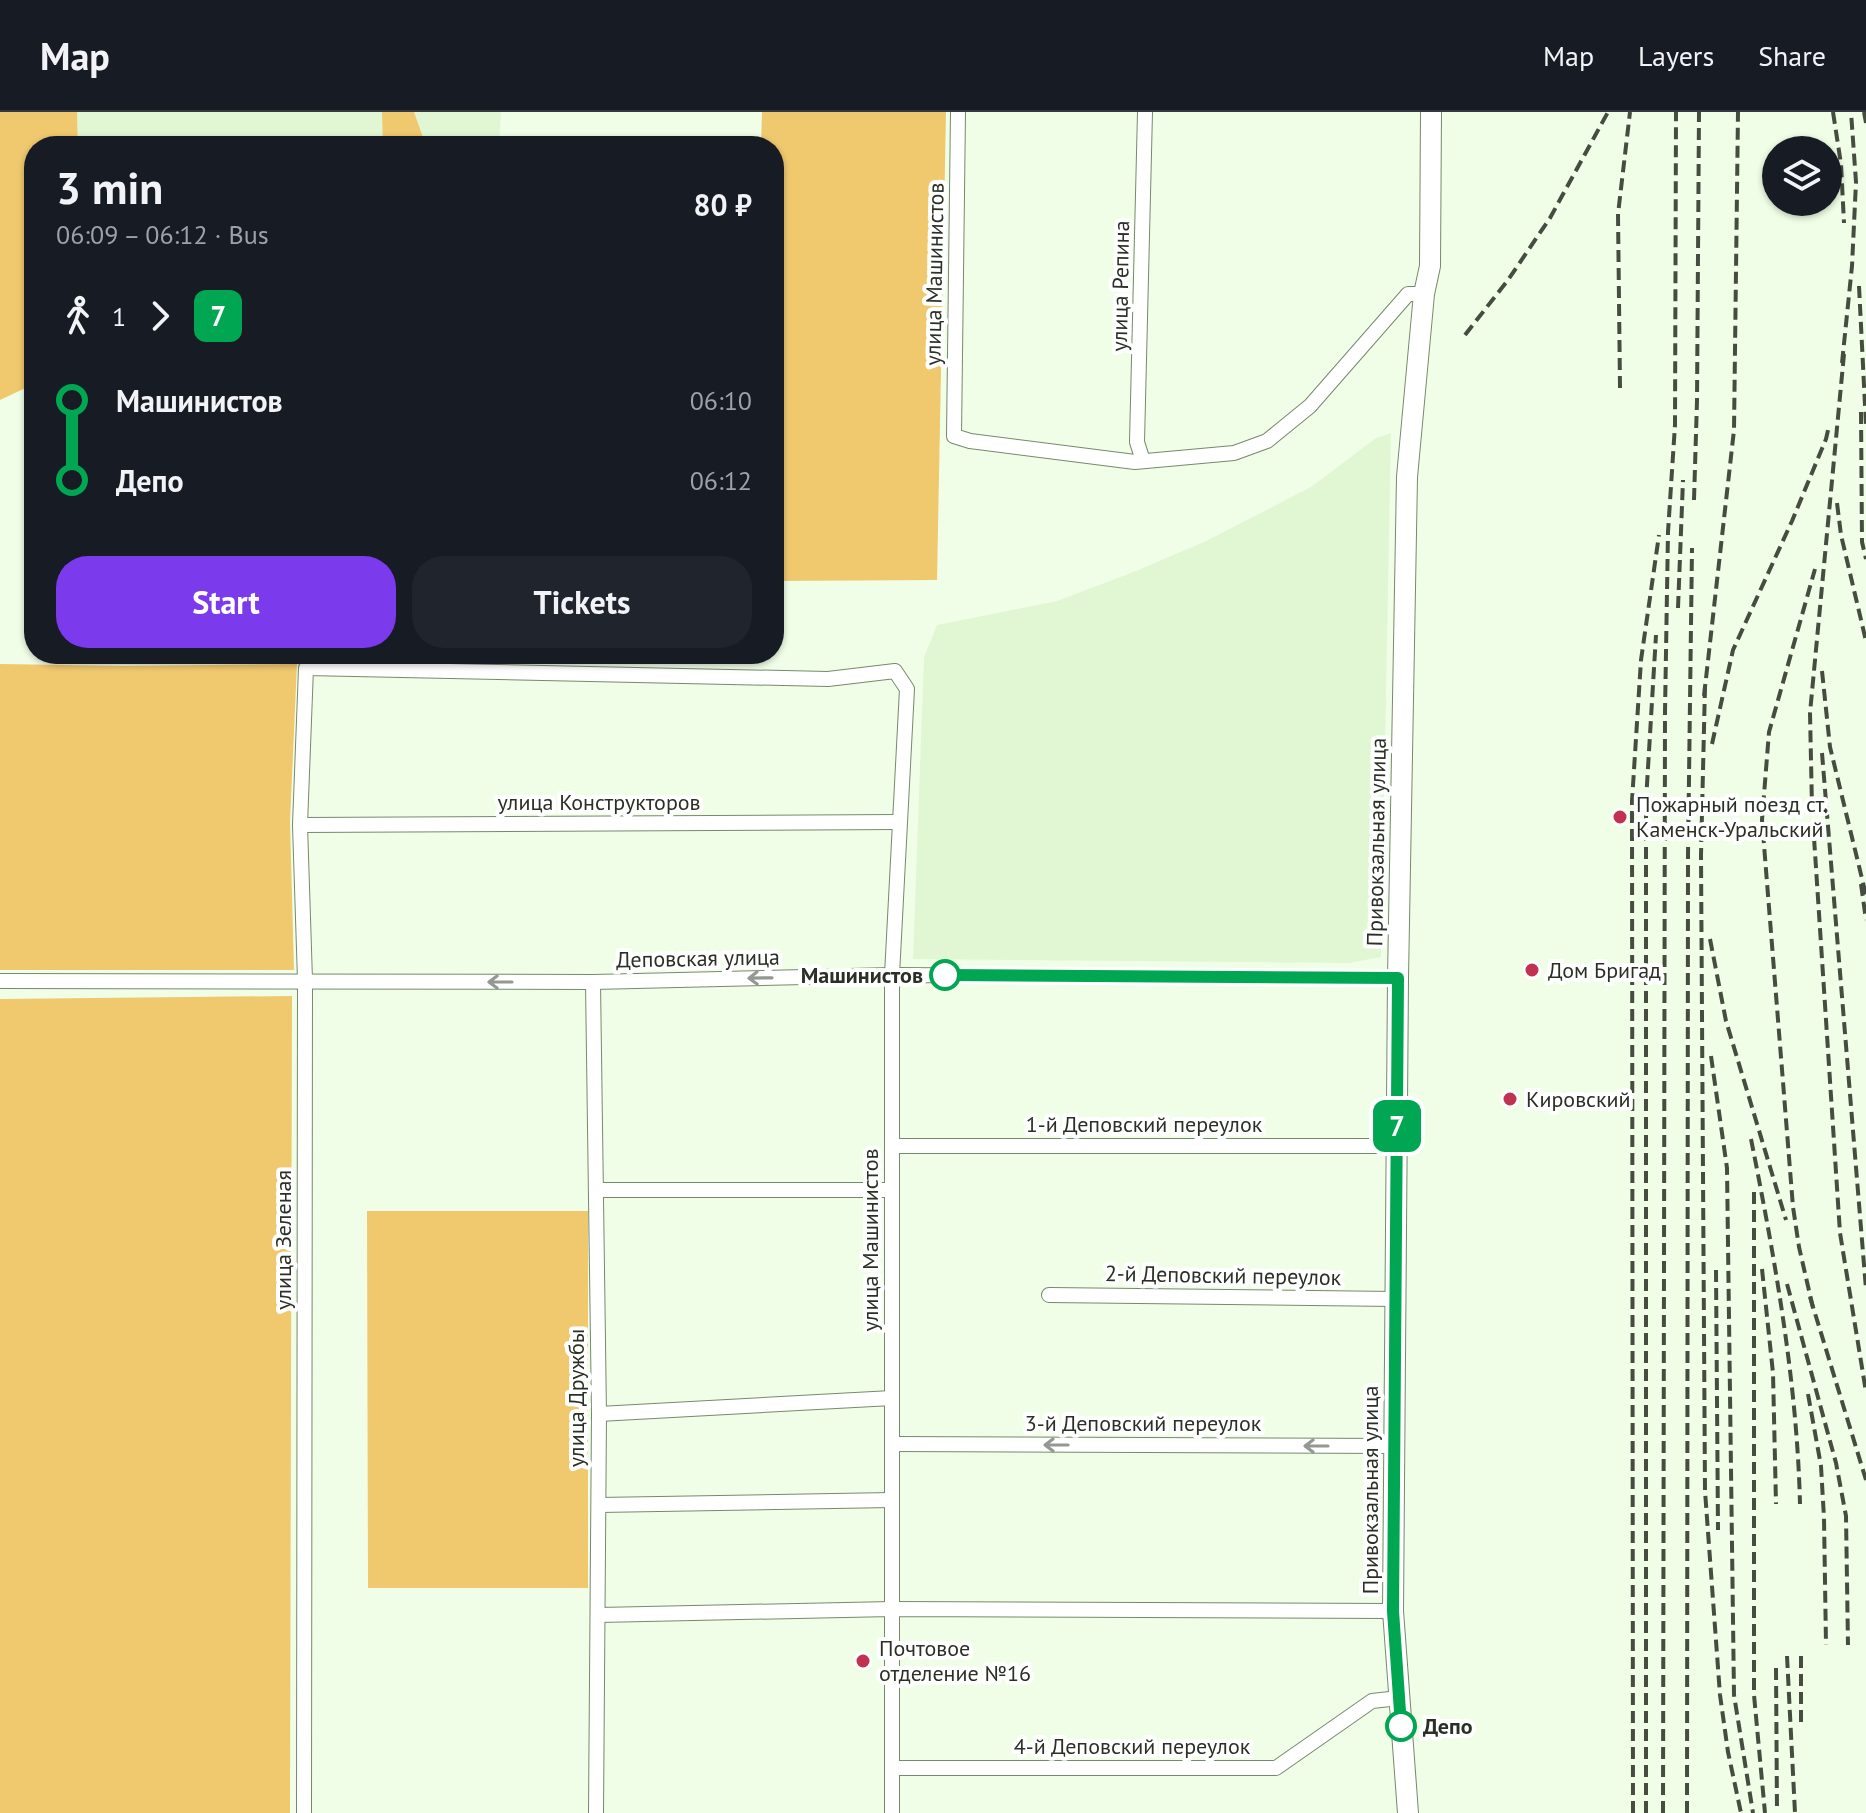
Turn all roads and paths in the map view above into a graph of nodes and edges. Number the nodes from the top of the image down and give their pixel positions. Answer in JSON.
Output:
{"nodes":[{"id":1,"x":958,"y":112,"type":"edge"},
{"id":2,"x":1145,"y":112,"type":"edge"},
{"id":3,"x":1431,"y":112,"type":"edge"},
{"id":4,"x":1424,"y":294,"type":"junction"},
{"id":5,"x":1143,"y":461,"type":"junction"},
{"id":6,"x":895,"y":671,"type":"joint"},
{"id":7,"x":898,"y":822,"type":"junction"},
{"id":8,"x":300,"y":825,"type":"junction"},
{"id":9,"x":892,"y":975,"type":"junction"},
{"id":10,"x":1398,"y":978,"type":"junction"},
{"id":11,"x":305,"y":980,"type":"junction"},
{"id":12,"x":0,"y":981,"type":"edge"},
{"id":13,"x":593,"y":982,"type":"junction"},
{"id":14,"x":892,"y":1146,"type":"junction"},
{"id":15,"x":1396,"y":1146,"type":"junction"},
{"id":16,"x":596,"y":1190,"type":"junction"},
{"id":17,"x":892,"y":1190,"type":"junction"},
{"id":18,"x":1049,"y":1295,"type":"dead end"},
{"id":19,"x":1395,"y":1299,"type":"junction"},
{"id":20,"x":892,"y":1398,"type":"junction"},
{"id":21,"x":599,"y":1414,"type":"junction"},
{"id":22,"x":892,"y":1444,"type":"junction"},
{"id":23,"x":1394,"y":1446,"type":"junction"},
{"id":24,"x":892,"y":1500,"type":"junction"},
{"id":25,"x":599,"y":1505,"type":"junction"},
{"id":26,"x":892,"y":1609,"type":"junction"},
{"id":27,"x":1393,"y":1611,"type":"junction"},
{"id":28,"x":598,"y":1615,"type":"junction"},
{"id":29,"x":1399,"y":1698,"type":"junction"},
{"id":30,"x":892,"y":1768,"type":"junction"},
{"id":31,"x":304,"y":1813,"type":"edge"},
{"id":32,"x":596,"y":1813,"type":"edge"},
{"id":33,"x":892,"y":1813,"type":"edge"},
{"id":34,"x":1408,"y":1813,"type":"edge"}],
"edges":[{"from":1,"to":5,"type":"street","name":"улица Машинистов"},
{"from":2,"to":5,"type":"street","name":"улица Репина"},
{"from":3,"to":4,"type":"street","name":"Привокзальная улица"},
{"from":4,"to":5,"type":"street"},
{"from":4,"to":10,"type":"street","name":"Привокзальная улица"},
{"from":6,"to":7,"type":"street","name":"улица Машинистов"},
{"from":6,"to":8,"type":"street","name":"улица Зеленая"},
{"from":7,"to":8,"type":"street","name":"улица Конструкторов"},
{"from":7,"to":9,"type":"street","name":"улица Машинистов"},
{"from":8,"to":11,"type":"street","name":"улица Зеленая"},
{"from":9,"to":10,"type":"street","name":"Деповская улица"},
{"from":9,"to":13,"type":"street","name":"Деповская улица","one_way":true},
{"from":9,"to":14,"type":"street","name":"улица Машинистов"},
{"from":10,"to":15,"type":"street","name":"Привокзальная улица"},
{"from":11,"to":12,"type":"street","name":"Деповская улица"},
{"from":13,"to":11,"type":"street","name":"Деповская улица","one_way":true},
{"from":11,"to":31,"type":"street","name":"улица Зеленая"},
{"from":13,"to":16,"type":"street","name":"улица Дружбы"},
{"from":14,"to":15,"type":"street","name":"1-й Деповский переулок"},
{"from":14,"to":17,"type":"street","name":"улица Машинистов"},
{"from":15,"to":19,"type":"street","name":"Привокзальная улица"},
{"from":16,"to":17,"type":"street"},
{"from":16,"to":21,"type":"street","name":"улица Дружбы"},
{"from":17,"to":20,"type":"street","name":"улица Машинистов"},
{"from":18,"to":19,"type":"street","name":"2-й Деповский переулок"},
{"from":19,"to":23,"type":"street","name":"Привокзальная улица"},
{"from":20,"to":21,"type":"street"},
{"from":20,"to":22,"type":"street","name":"улица Машинистов"},
{"from":21,"to":25,"type":"street","name":"улица Дружбы"},
{"from":23,"to":22,"type":"street","name":"3-й Деповский переулок","one_way":true},
{"from":22,"to":24,"type":"street","name":"улица Машинистов"},
{"from":23,"to":27,"type":"street","name":"Привокзальная улица"},
{"from":24,"to":25,"type":"street"},
{"from":24,"to":26,"type":"street","name":"улица Машинистов"},
{"from":25,"to":28,"type":"street","name":"улица Дружбы"},
{"from":26,"to":27,"type":"street"},
{"from":26,"to":28,"type":"street"},
{"from":26,"to":30,"type":"street","name":"улица Машинистов"},
{"from":27,"to":29,"type":"street","name":"Привокзальная улица"},
{"from":28,"to":32,"type":"street","name":"улица Дружбы"},
{"from":29,"to":30,"type":"street","name":"4-й Деповский переулок"},
{"from":29,"to":34,"type":"street","name":"Привокзальная улица"},
{"from":30,"to":33,"type":"street","name":"улица Машинистов"}]}
